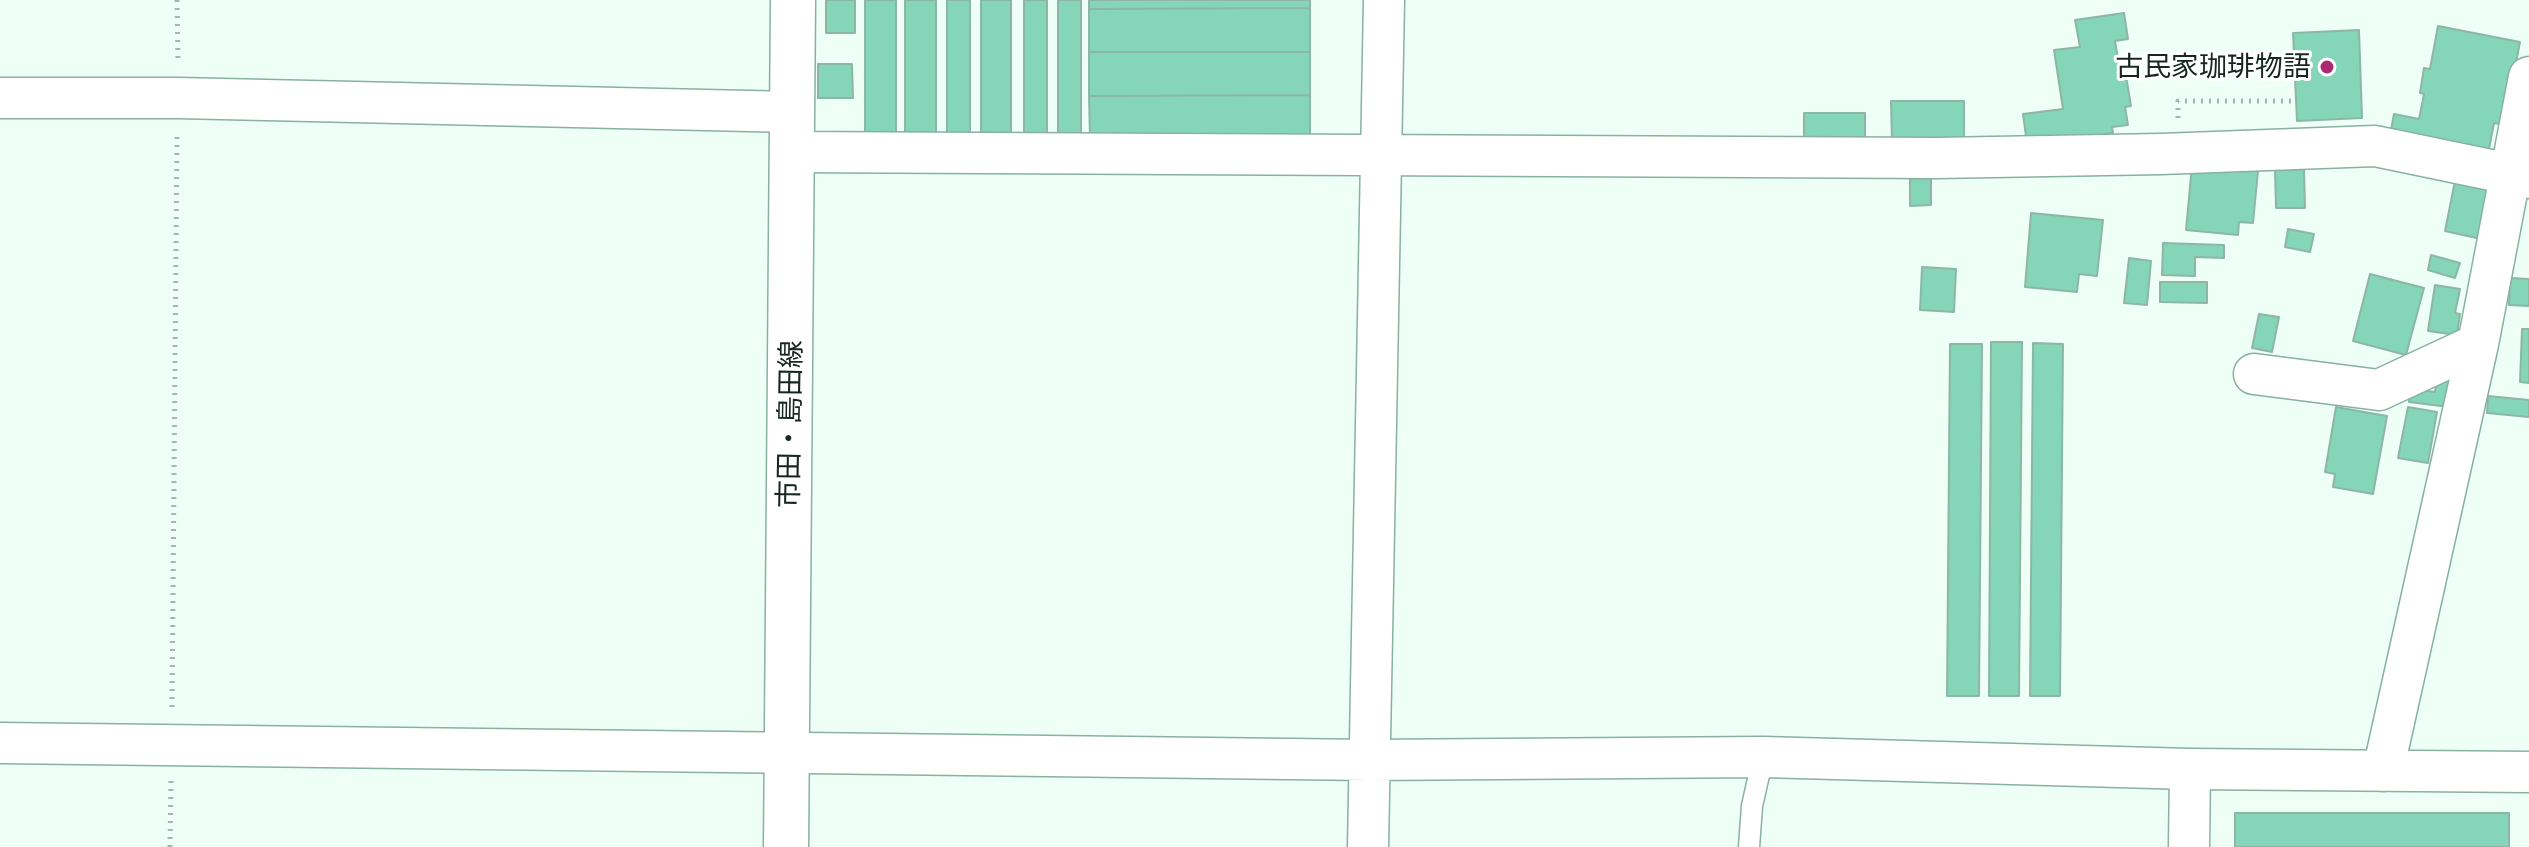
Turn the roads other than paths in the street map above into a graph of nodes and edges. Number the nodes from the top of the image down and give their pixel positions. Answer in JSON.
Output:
{"nodes":[{"id":1,"x":793,"y":0,"type":"edge"},
{"id":2,"x":1384,"y":0,"type":"edge"},
{"id":3,"x":2529,"y":77,"type":"edge"},
{"id":4,"x":0,"y":98,"type":"edge"},
{"id":5,"x":793,"y":132,"type":"junction"},
{"id":6,"x":1382,"y":155,"type":"junction"},
{"id":7,"x":2520,"y":176,"type":"edge"},
{"id":8,"x":2478,"y":344,"type":"junction"},
{"id":9,"x":2254,"y":374,"type":"dead end"},
{"id":10,"x":0,"y":743,"type":"edge"},
{"id":11,"x":786,"y":754,"type":"junction"},
{"id":12,"x":1763,"y":757,"type":"junction"},
{"id":13,"x":1369,"y":760,"type":"junction"},
{"id":14,"x":2190,"y":769,"type":"junction"},
{"id":15,"x":2383,"y":771,"type":"junction"},
{"id":16,"x":2529,"y":772,"type":"edge"},
{"id":17,"x":786,"y":847,"type":"edge"},
{"id":18,"x":1368,"y":847,"type":"edge"},
{"id":19,"x":1749,"y":847,"type":"edge"},
{"id":20,"x":2189,"y":847,"type":"edge"}],
"edges":[{"from":1,"to":5,"type":"street","name":"市田・島田線"},
{"from":2,"to":6,"type":"street"},
{"from":3,"to":7,"type":"street"},
{"from":4,"to":5,"type":"street"},
{"from":5,"to":6,"type":"street"},
{"from":5,"to":11,"type":"street","name":"市田・島田線"},
{"from":6,"to":7,"type":"street"},
{"from":6,"to":13,"type":"street"},
{"from":7,"to":8,"type":"street"},
{"from":8,"to":9,"type":"street"},
{"from":8,"to":15,"type":"street"},
{"from":10,"to":11,"type":"street"},
{"from":11,"to":13,"type":"street"},
{"from":11,"to":17,"type":"street","name":"市田・島田線"},
{"from":12,"to":13,"type":"street"},
{"from":12,"to":14,"type":"street"},
{"from":12,"to":19,"type":"lane"},
{"from":13,"to":18,"type":"street"},
{"from":14,"to":15,"type":"street"},
{"from":14,"to":20,"type":"street"},
{"from":15,"to":16,"type":"street"}]}
